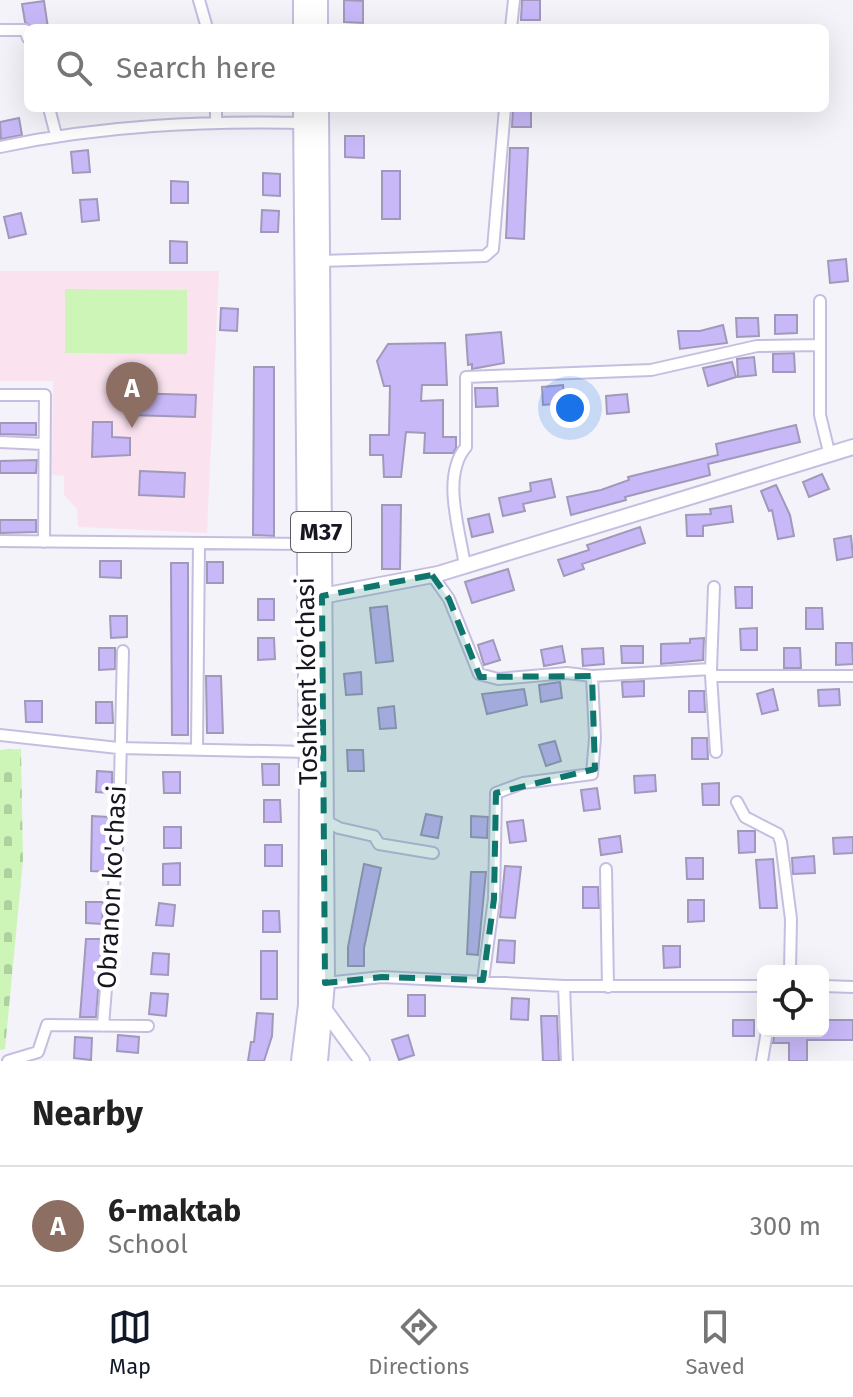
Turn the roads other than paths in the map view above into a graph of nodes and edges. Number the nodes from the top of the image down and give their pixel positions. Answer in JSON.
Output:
{"nodes":[{"id":1,"x":199,"y":0,"type":"edge"},
{"id":2,"x":303,"y":0,"type":"edge"},
{"id":3,"x":318,"y":0,"type":"edge"},
{"id":4,"x":514,"y":0,"type":"edge"},
{"id":5,"x":206,"y":24,"type":"edge"},
{"id":6,"x":303,"y":24,"type":"edge"},
{"id":7,"x":318,"y":24,"type":"edge"},
{"id":8,"x":511,"y":24,"type":"edge"},
{"id":9,"x":0,"y":30,"type":"edge"},
{"id":10,"x":24,"y":30,"type":"edge"},
{"id":11,"x":50,"y":112,"type":"edge"},
{"id":12,"x":216,"y":112,"type":"edge"},
{"id":13,"x":505,"y":112,"type":"edge"},
{"id":14,"x":311,"y":115,"type":"edge"},
{"id":15,"x":216,"y":122,"type":"junction"},
{"id":16,"x":56,"y":135,"type":"junction"},
{"id":17,"x":0,"y":147,"type":"edge"},
{"id":18,"x":320,"y":261,"type":"junction"},
{"id":19,"x":820,"y":301,"type":"dead end"},
{"id":20,"x":820,"y":345,"type":"junction"},
{"id":21,"x":0,"y":395,"type":"edge"},
{"id":22,"x":0,"y":442,"type":"edge"},
{"id":23,"x":44,"y":444,"type":"junction"},
{"id":24,"x":853,"y":447,"type":"edge"},
{"id":25,"x":829,"y":452,"type":"junction"},
{"id":26,"x":0,"y":541,"type":"edge"},
{"id":27,"x":44,"y":542,"type":"junction"},
{"id":28,"x":199,"y":543,"type":"junction"},
{"id":29,"x":306,"y":544,"type":"junction"},
{"id":30,"x":465,"y":566,"type":"junction"},
{"id":31,"x":432,"y":575,"type":"junction"},
{"id":32,"x":714,"y":587,"type":"dead end"},
{"id":33,"x":322,"y":596,"type":"junction"},
{"id":34,"x":123,"y":651,"type":"dead end"},
{"id":35,"x":711,"y":673,"type":"junction"},
{"id":36,"x":592,"y":676,"type":"junction"},
{"id":37,"x":852,"y":676,"type":"edge"},
{"id":38,"x":0,"y":735,"type":"edge"},
{"id":39,"x":197,"y":747,"type":"junction"},
{"id":40,"x":118,"y":748,"type":"junction"},
{"id":41,"x":309,"y":752,"type":"junction"},
{"id":42,"x":716,"y":752,"type":"dead end"},
{"id":43,"x":737,"y":802,"type":"dead end"},
{"id":44,"x":324,"y":820,"type":"junction"},
{"id":45,"x":433,"y":853,"type":"dead end"},
{"id":46,"x":606,"y":869,"type":"dead end"},
{"id":47,"x":790,"y":965,"type":"edge"},
{"id":48,"x":483,"y":980,"type":"junction"},
{"id":49,"x":325,"y":983,"type":"junction"},
{"id":50,"x":564,"y":986,"type":"junction"},
{"id":51,"x":757,"y":986,"type":"edge"},
{"id":52,"x":829,"y":986,"type":"edge"},
{"id":53,"x":608,"y":987,"type":"junction"},
{"id":54,"x":853,"y":987,"type":"edge"},
{"id":55,"x":324,"y":1009,"type":"junction"},
{"id":56,"x":103,"y":1026,"type":"junction"},
{"id":57,"x":148,"y":1026,"type":"dead end"},
{"id":58,"x":766,"y":1037,"type":"edge"},
{"id":59,"x":8,"y":1061,"type":"edge"},
{"id":60,"x":301,"y":1061,"type":"edge"},
{"id":61,"x":318,"y":1061,"type":"edge"},
{"id":62,"x":362,"y":1061,"type":"edge"},
{"id":63,"x":567,"y":1061,"type":"edge"},
{"id":64,"x":762,"y":1061,"type":"edge"}],
"edges":[{"from":1,"to":5,"type":"street"},
{"from":2,"to":6,"type":"highway"},
{"from":3,"to":7,"type":"highway"},
{"from":4,"to":8,"type":"street"},
{"from":9,"to":10,"type":"street"},
{"from":11,"to":16,"type":"street"},
{"from":12,"to":15,"type":"street"},
{"from":13,"to":18,"type":"street"},
{"from":14,"to":15,"type":"street"},
{"from":14,"to":18,"type":"highway","name":"Toshkent ko'chasi","number":"M37"},
{"from":14,"to":29,"type":"highway","name":"Toshkent ko'chasi","number":"M37"},
{"from":15,"to":16,"type":"street"},
{"from":16,"to":17,"type":"street"},
{"from":18,"to":33,"type":"highway","name":"Toshkent ko'chasi","number":"M37"},
{"from":19,"to":20,"type":"street"},
{"from":20,"to":25,"type":"street"},
{"from":20,"to":30,"type":"street"},
{"from":21,"to":23,"type":"street"},
{"from":22,"to":23,"type":"street"},
{"from":23,"to":27,"type":"street"},
{"from":24,"to":25,"type":"street"},
{"from":25,"to":30,"type":"street"},
{"from":26,"to":27,"type":"street"},
{"from":27,"to":28,"type":"street"},
{"from":28,"to":29,"type":"street"},
{"from":28,"to":39,"type":"street"},
{"from":29,"to":41,"type":"highway","name":"Toshkent ko'chasi","number":"M37"},
{"from":30,"to":31,"type":"street"},
{"from":31,"to":33,"type":"street"},
{"from":31,"to":36,"type":"street"},
{"from":32,"to":35,"type":"street"},
{"from":33,"to":44,"type":"highway","name":"Toshkent ko'chasi","number":"M37"},
{"from":34,"to":40,"type":"street","name":"Obranon ko'chasi"},
{"from":35,"to":36,"type":"street"},
{"from":35,"to":37,"type":"street"},
{"from":35,"to":42,"type":"street"},
{"from":36,"to":48,"type":"street"},
{"from":38,"to":40,"type":"street","name":"Obranon ko'chasi"},
{"from":39,"to":40,"type":"street","name":"Obranon ko'chasi"},
{"from":39,"to":41,"type":"street","name":"Obranon ko'chasi"},
{"from":40,"to":56,"type":"street","name":"Obranon ko'chasi"},
{"from":41,"to":60,"type":"highway","name":"Toshkent ko'chasi","number":"M37"},
{"from":43,"to":47,"type":"street"},
{"from":44,"to":45,"type":"street"},
{"from":44,"to":49,"type":"highway","name":"Toshkent ko'chasi","number":"M37"},
{"from":46,"to":53,"type":"street"},
{"from":48,"to":49,"type":"street"},
{"from":48,"to":50,"type":"street"},
{"from":49,"to":55,"type":"highway","name":"Toshkent ko'chasi","number":"M37"},
{"from":50,"to":53,"type":"street"},
{"from":50,"to":63,"type":"street"},
{"from":51,"to":53,"type":"street"},
{"from":52,"to":54,"type":"street"},
{"from":55,"to":61,"type":"highway","name":"Toshkent ko'chasi","number":"M37"},
{"from":55,"to":62,"type":"street"},
{"from":56,"to":57,"type":"street","name":"Obranon ko'chasi"},
{"from":56,"to":59,"type":"street","name":"Obranon ko'chasi"},
{"from":58,"to":64,"type":"street"}]}
